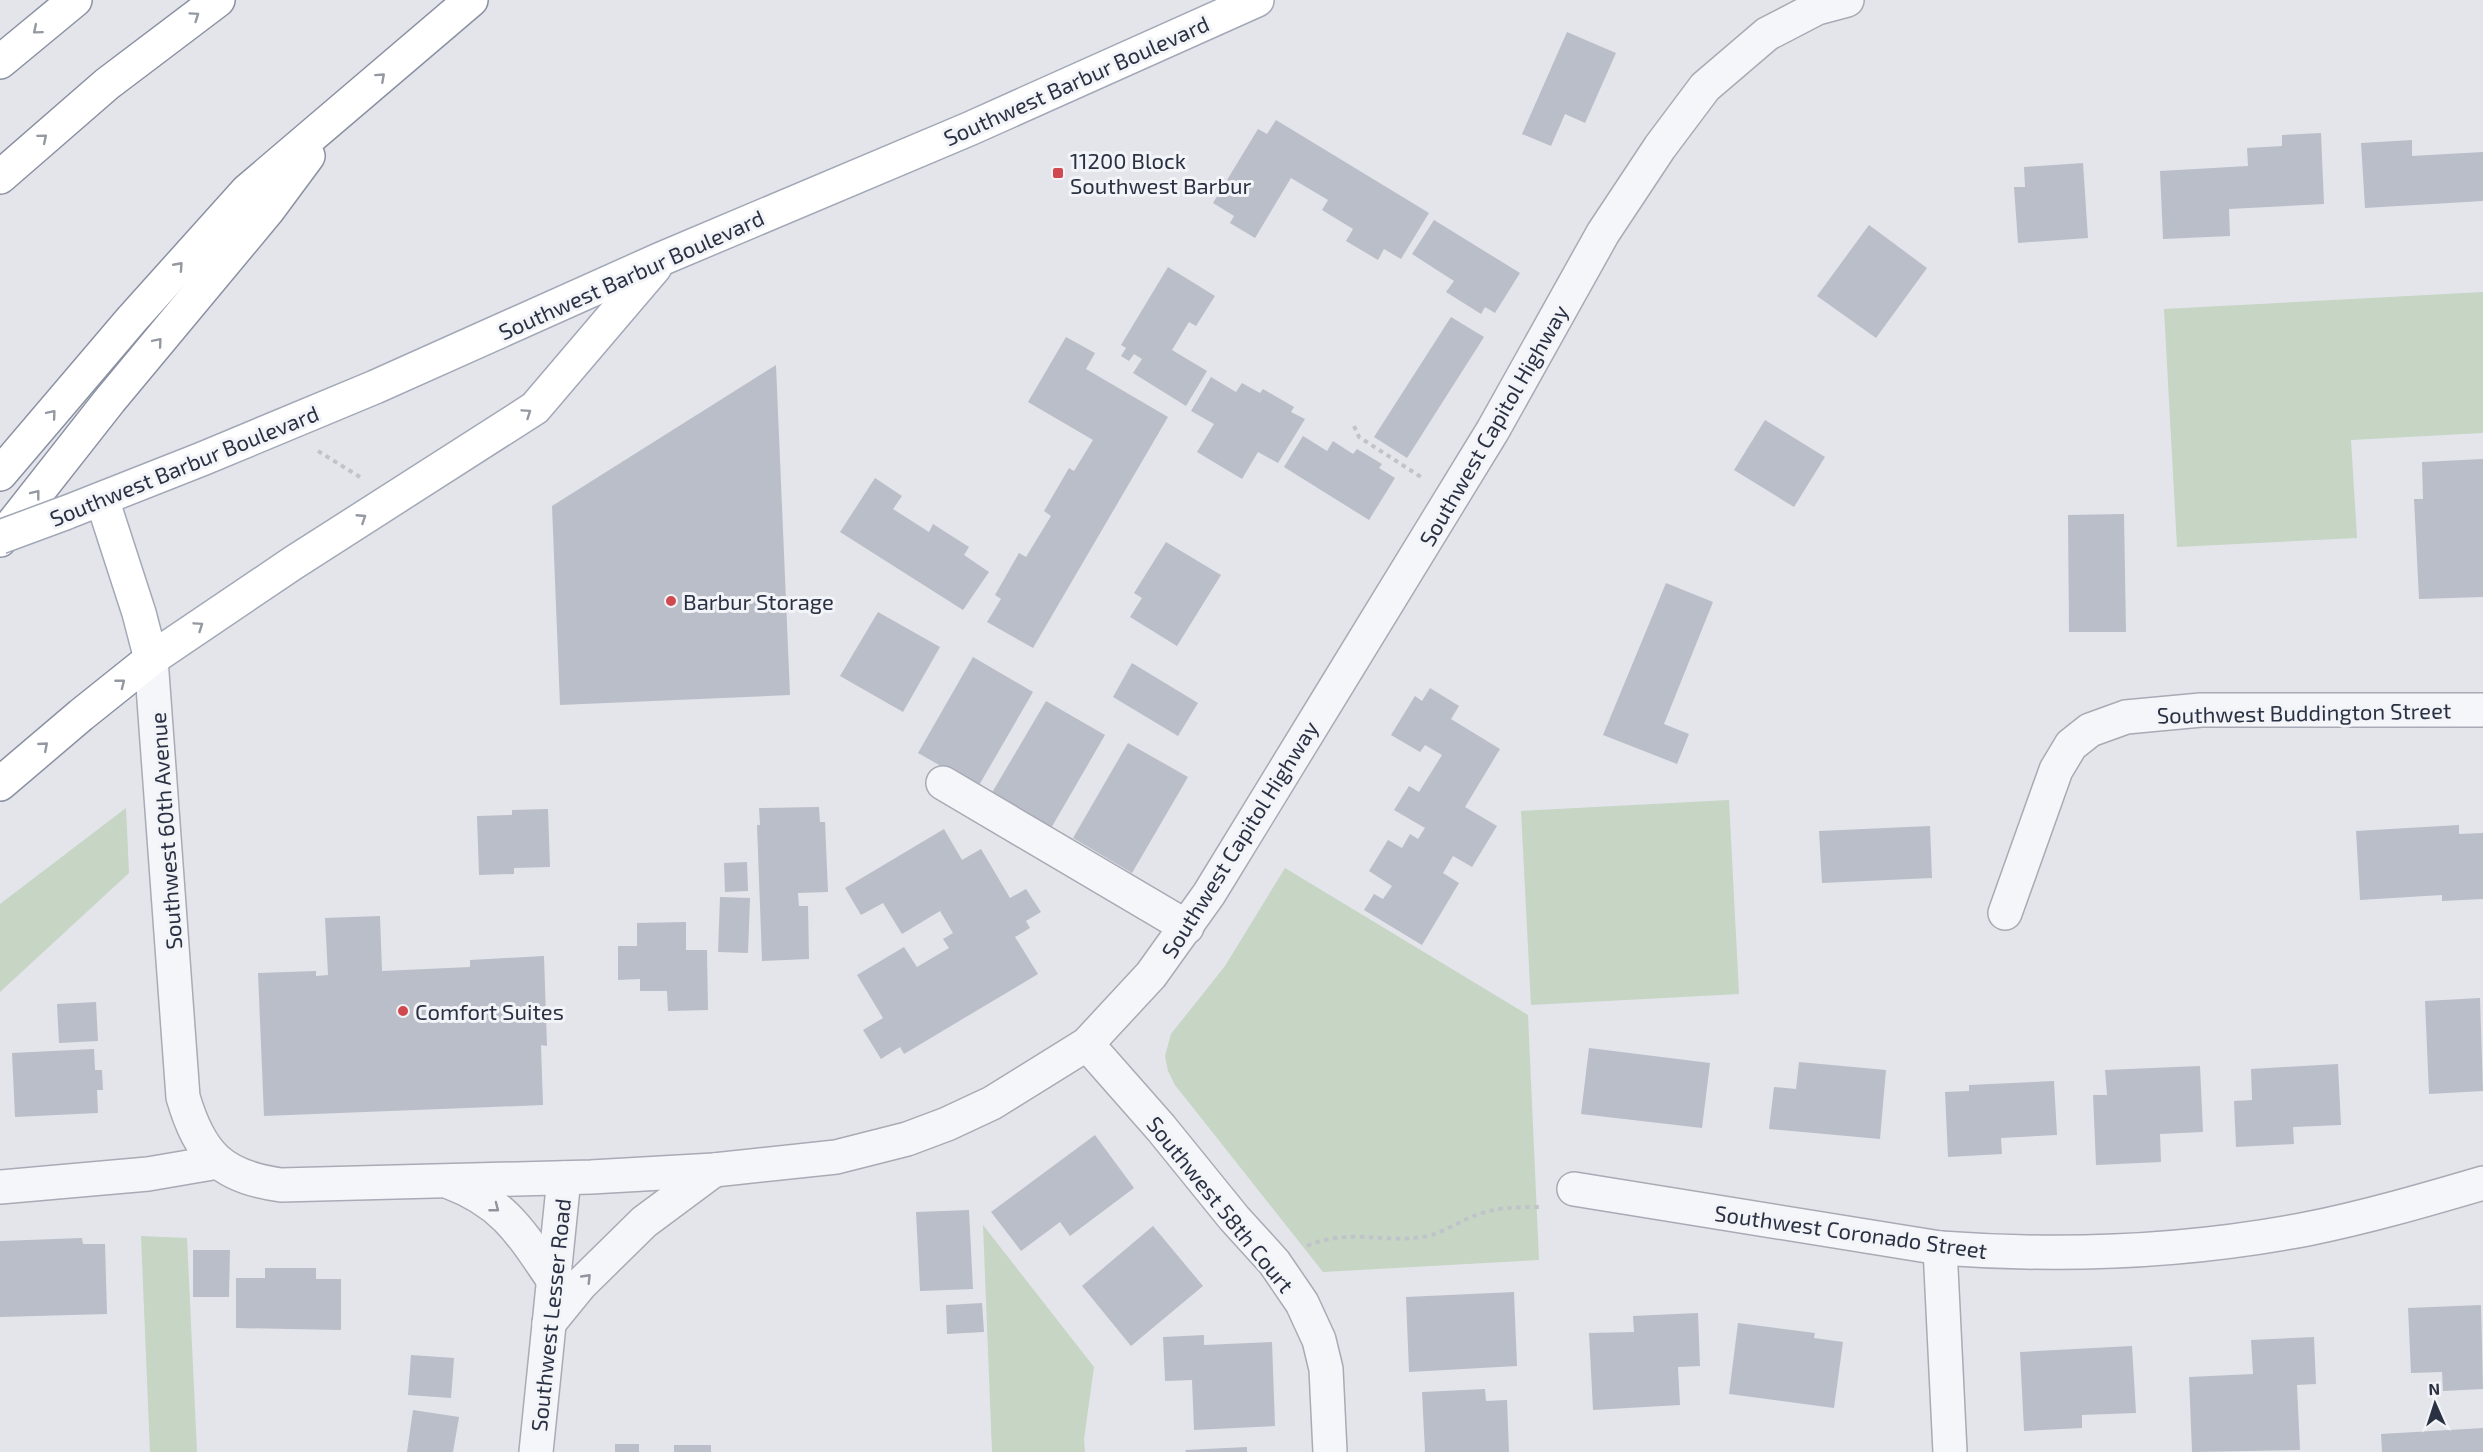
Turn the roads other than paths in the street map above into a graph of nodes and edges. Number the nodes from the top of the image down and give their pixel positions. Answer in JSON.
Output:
{"nodes":[{"id":1,"x":75,"y":0,"type":"edge"},
{"id":2,"x":218,"y":0,"type":"edge"},
{"id":3,"x":471,"y":0,"type":"edge"},
{"id":4,"x":1257,"y":0,"type":"edge"},
{"id":5,"x":1847,"y":0,"type":"edge"},
{"id":6,"x":0,"y":62,"type":"edge"},
{"id":7,"x":338,"y":116,"type":"junction"},
{"id":8,"x":0,"y":177,"type":"edge"},
{"id":9,"x":662,"y":259,"type":"junction"},
{"id":10,"x":0,"y":474,"type":"edge"},
{"id":11,"x":102,"y":499,"type":"junction"},
{"id":12,"x":0,"y":539,"type":"edge"},
{"id":13,"x":151,"y":659,"type":"junction"},
{"id":14,"x":2483,"y":710,"type":"edge"},
{"id":15,"x":943,"y":783,"type":"dead end"},
{"id":16,"x":0,"y":784,"type":"edge"},
{"id":17,"x":2005,"y":913,"type":"dead end"},
{"id":18,"x":1187,"y":927,"type":"junction"},
{"id":19,"x":1087,"y":1044,"type":"junction"},
{"id":20,"x":218,"y":1162,"type":"junction"},
{"id":21,"x":714,"y":1170,"type":"junction"},
{"id":22,"x":564,"y":1178,"type":"junction"},
{"id":23,"x":444,"y":1180,"type":"junction"},
{"id":24,"x":2483,"y":1183,"type":"edge"},
{"id":25,"x":0,"y":1187,"type":"edge"},
{"id":26,"x":1574,"y":1189,"type":"road end"},
{"id":27,"x":1940,"y":1248,"type":"junction"},
{"id":28,"x":554,"y":1281,"type":"junction"},
{"id":29,"x":549,"y":1323,"type":"junction"},
{"id":30,"x":536,"y":1452,"type":"edge"},
{"id":31,"x":1330,"y":1452,"type":"edge"},
{"id":32,"x":1950,"y":1452,"type":"edge"}],
"edges":[{"from":1,"to":6,"type":"main road","one_way":true},
{"from":8,"to":2,"type":"main road","one_way":true},
{"from":7,"to":3,"type":"main road","one_way":true},
{"from":4,"to":9,"type":"main road","name":"Southwest Barbur Boulevard"},
{"from":5,"to":18,"type":"street","name":"Southwest Capitol Highway"},
{"from":10,"to":7,"type":"main road","one_way":true},
{"from":12,"to":7,"type":"main road","one_way":true},
{"from":9,"to":11,"type":"main road","name":"Southwest Barbur Boulevard"},
{"from":13,"to":9,"type":"main road","one_way":true},
{"from":11,"to":12,"type":"main road","name":"Southwest Barbur Boulevard","bridge":true},
{"from":11,"to":13,"type":"main road","name":"Southwest 60th Avenue"},
{"from":16,"to":13,"type":"main road","one_way":true},
{"from":13,"to":20,"type":"street","name":"Southwest 60th Avenue"},
{"from":14,"to":17,"type":"street","name":"Southwest Buddington Street"},
{"from":15,"to":18,"type":"street"},
{"from":18,"to":19,"type":"street","name":"Southwest Capitol Highway"},
{"from":19,"to":21,"type":"street","name":"Southwest Capitol Highway"},
{"from":19,"to":31,"type":"street","name":"Southwest 58th Court"},
{"from":20,"to":23,"type":"street","name":"Southwest Capitol Highway"},
{"from":20,"to":25,"type":"street"},
{"from":21,"to":22,"type":"street","name":"Southwest Capitol Highway"},
{"from":29,"to":21,"type":"street","one_way":true},
{"from":22,"to":23,"type":"street","name":"Southwest Capitol Highway"},
{"from":22,"to":28,"type":"street","name":"Southwest Lesser Road"},
{"from":23,"to":28,"type":"street","one_way":true},
{"from":24,"to":27,"type":"street","name":"Southwest Coronado Street"},
{"from":26,"to":27,"type":"street","name":"Southwest Coronado Street"},
{"from":27,"to":32,"type":"street"},
{"from":28,"to":29,"type":"street","name":"Southwest Lesser Road"},
{"from":29,"to":30,"type":"street","name":"Southwest Lesser Road"}]}
